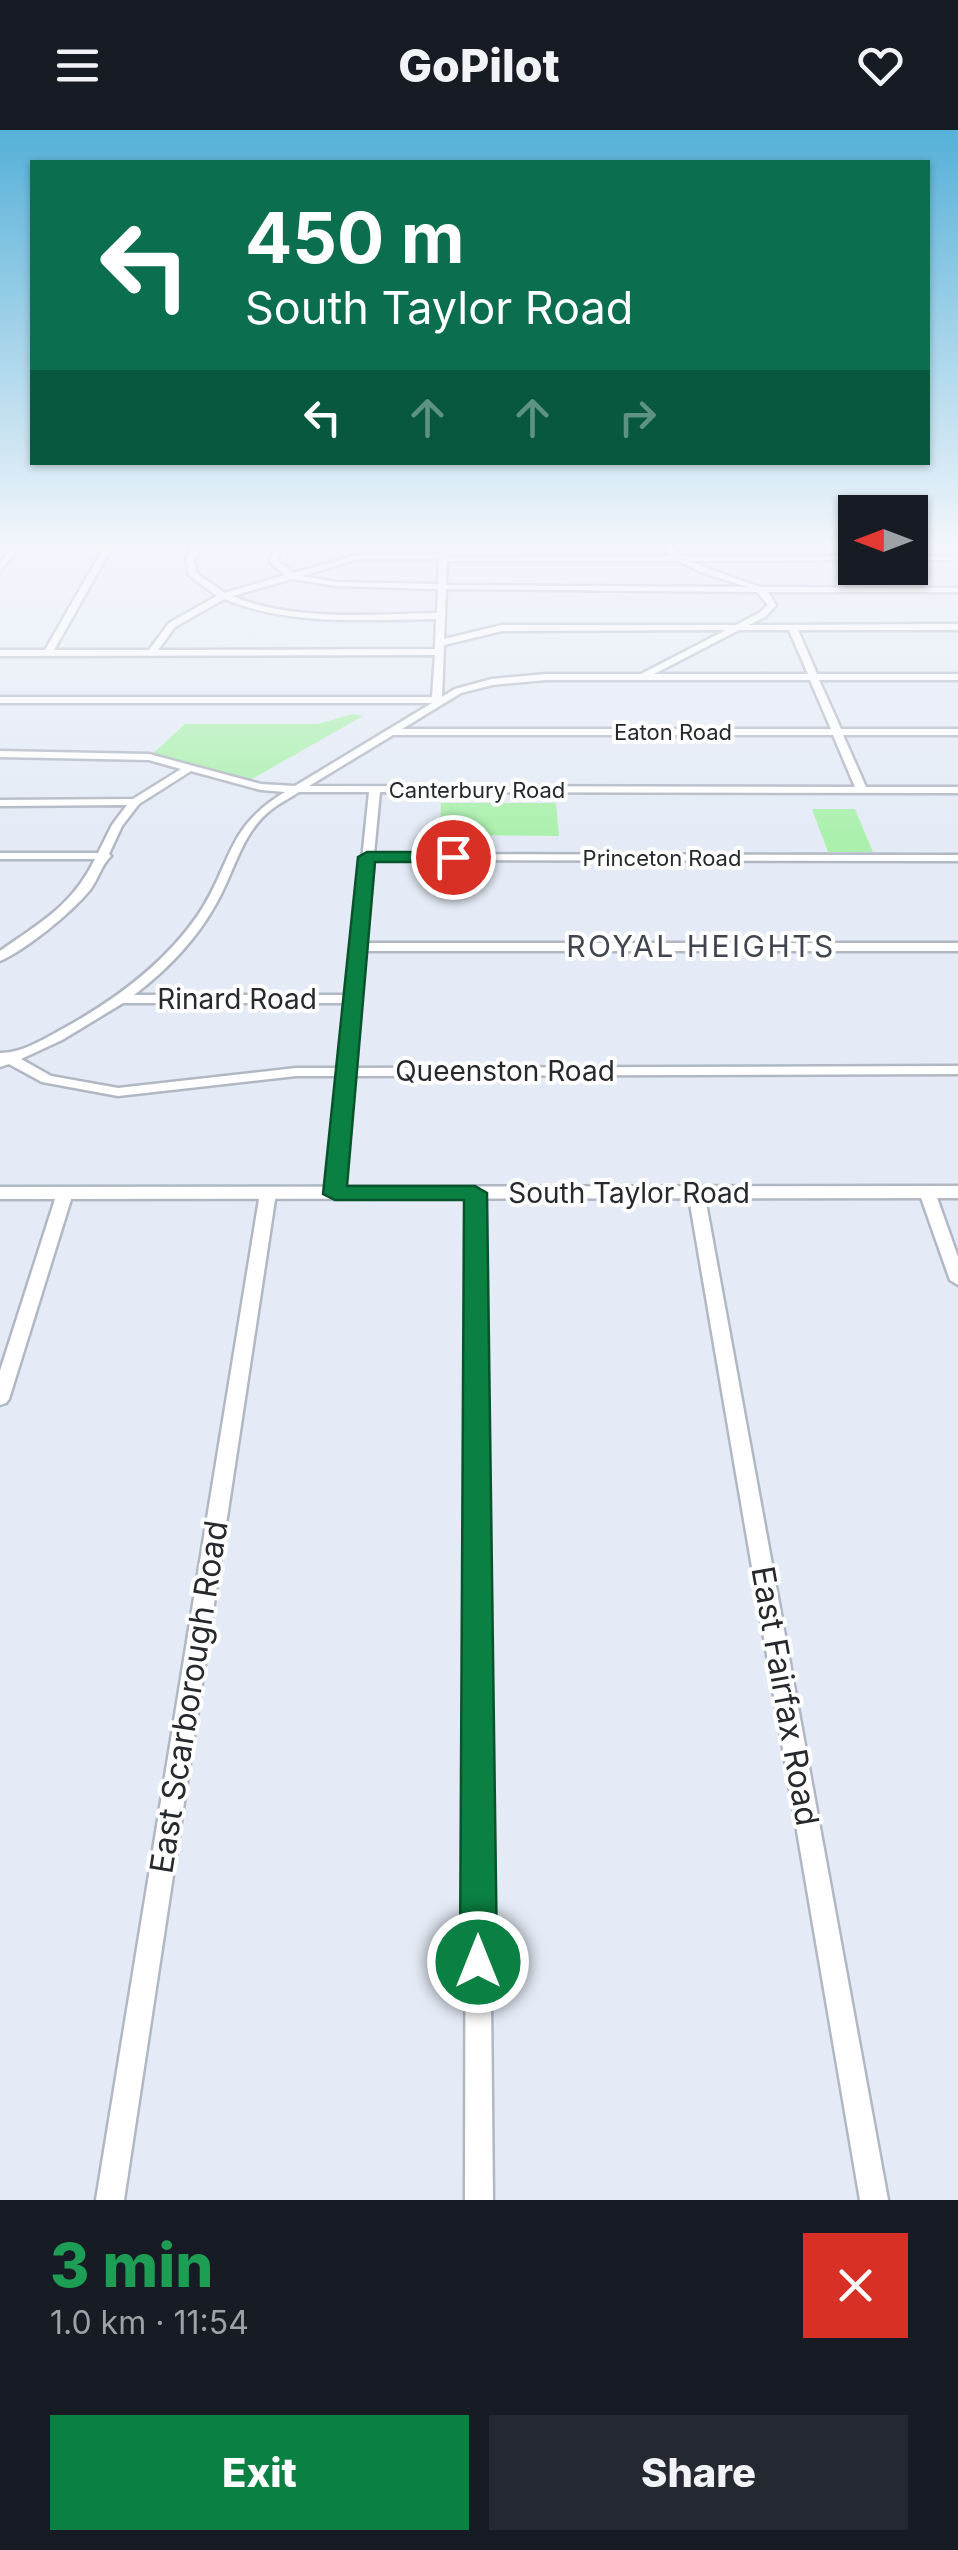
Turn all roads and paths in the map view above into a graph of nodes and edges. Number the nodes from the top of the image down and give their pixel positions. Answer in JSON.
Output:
{"nodes":[{"id":1,"x":56,"y":639,"type":"edge"},
{"id":2,"x":161,"y":639,"type":"edge"},
{"id":3,"x":440,"y":639,"type":"edge"},
{"id":4,"x":469,"y":639,"type":"edge"},
{"id":5,"x":713,"y":639,"type":"edge"},
{"id":6,"x":797,"y":639,"type":"edge"},
{"id":7,"x":440,"y":648,"type":"junction"},
{"id":8,"x":151,"y":652,"type":"junction"},
{"id":9,"x":0,"y":653,"type":"edge"},
{"id":10,"x":48,"y":653,"type":"junction"},
{"id":11,"x":642,"y":677,"type":"junction"},
{"id":12,"x":812,"y":677,"type":"junction"},
{"id":13,"x":958,"y":677,"type":"edge"},
{"id":14,"x":0,"y":700,"type":"edge"},
{"id":15,"x":438,"y":700,"type":"junction"},
{"id":16,"x":388,"y":732,"type":"junction"},
{"id":17,"x":838,"y":732,"type":"junction"},
{"id":18,"x":958,"y":732,"type":"edge"},
{"id":19,"x":0,"y":754,"type":"edge"},
{"id":20,"x":188,"y":769,"type":"junction"},
{"id":21,"x":294,"y":789,"type":"junction"},
{"id":22,"x":375,"y":790,"type":"junction"},
{"id":23,"x":862,"y":790,"type":"junction"},
{"id":24,"x":958,"y":790,"type":"edge"},
{"id":25,"x":0,"y":802,"type":"edge"},
{"id":26,"x":135,"y":802,"type":"junction"},
{"id":27,"x":0,"y":856,"type":"edge"},
{"id":28,"x":104,"y":856,"type":"junction"},
{"id":29,"x":367,"y":857,"type":"junction"},
{"id":30,"x":958,"y":858,"type":"edge"},
{"id":31,"x":958,"y":947,"type":"edge"},
{"id":32,"x":358,"y":948,"type":"junction"},
{"id":33,"x":0,"y":957,"type":"edge"},
{"id":34,"x":122,"y":998,"type":"junction"},
{"id":35,"x":353,"y":999,"type":"junction"},
{"id":36,"x":3,"y":1059,"type":"edge"},
{"id":37,"x":958,"y":1070,"type":"edge"},
{"id":38,"x":345,"y":1072,"type":"junction"},
{"id":39,"x":696,"y":1192,"type":"junction"},
{"id":40,"x":926,"y":1192,"type":"junction"},
{"id":41,"x":958,"y":1192,"type":"edge"},
{"id":42,"x":0,"y":1193,"type":"edge"},
{"id":43,"x":65,"y":1193,"type":"junction"},
{"id":44,"x":475,"y":1193,"type":"junction"},
{"id":45,"x":268,"y":1194,"type":"junction"},
{"id":46,"x":335,"y":1194,"type":"junction"},
{"id":47,"x":958,"y":1280,"type":"edge"},
{"id":48,"x":0,"y":1399,"type":"edge"},
{"id":49,"x":110,"y":2200,"type":"edge"},
{"id":50,"x":480,"y":2200,"type":"edge"},
{"id":51,"x":874,"y":2200,"type":"edge"}],
"edges":[{"from":1,"to":10,"type":"street"},
{"from":2,"to":8,"type":"street"},
{"from":3,"to":7,"type":"street"},
{"from":4,"to":7,"type":"street"},
{"from":5,"to":11,"type":"street"},
{"from":6,"to":12,"type":"street"},
{"from":7,"to":8,"type":"street"},
{"from":7,"to":15,"type":"street"},
{"from":8,"to":10,"type":"street"},
{"from":9,"to":10,"type":"street"},
{"from":11,"to":12,"type":"street"},
{"from":11,"to":15,"type":"street"},
{"from":12,"to":13,"type":"street"},
{"from":12,"to":17,"type":"street"},
{"from":14,"to":15,"type":"street"},
{"from":15,"to":16,"type":"street"},
{"from":16,"to":17,"type":"street","name":"Eaton Road"},
{"from":16,"to":21,"type":"street"},
{"from":17,"to":18,"type":"street","name":"Eaton Road"},
{"from":17,"to":23,"type":"street"},
{"from":19,"to":20,"type":"street","name":"Canterbury Road"},
{"from":20,"to":21,"type":"street","name":"Canterbury Road"},
{"from":20,"to":26,"type":"street"},
{"from":21,"to":22,"type":"street","name":"Canterbury Road"},
{"from":21,"to":34,"type":"street"},
{"from":22,"to":23,"type":"street","name":"Canterbury Road"},
{"from":22,"to":29,"type":"street"},
{"from":23,"to":24,"type":"street","name":"Canterbury Road"},
{"from":25,"to":26,"type":"street"},
{"from":26,"to":28,"type":"street"},
{"from":27,"to":28,"type":"street"},
{"from":28,"to":33,"type":"street"},
{"from":29,"to":30,"type":"street","name":"Princeton Road"},
{"from":29,"to":32,"type":"street"},
{"from":31,"to":32,"type":"street"},
{"from":32,"to":35,"type":"street"},
{"from":34,"to":35,"type":"street","name":"Rinard Road"},
{"from":34,"to":36,"type":"street"},
{"from":35,"to":38,"type":"street"},
{"from":36,"to":38,"type":"street","name":"Queenston Road"},
{"from":37,"to":38,"type":"street","name":"Queenston Road"},
{"from":38,"to":46,"type":"street"},
{"from":39,"to":40,"type":"main road","name":"South Taylor Road"},
{"from":39,"to":44,"type":"main road","name":"South Taylor Road"},
{"from":39,"to":51,"type":"street","name":"East Fairfax Road"},
{"from":40,"to":41,"type":"main road","name":"South Taylor Road"},
{"from":40,"to":47,"type":"street"},
{"from":42,"to":43,"type":"main road","name":"South Taylor Road"},
{"from":43,"to":45,"type":"main road","name":"South Taylor Road"},
{"from":43,"to":48,"type":"street"},
{"from":44,"to":46,"type":"main road","name":"South Taylor Road"},
{"from":44,"to":50,"type":"street"},
{"from":45,"to":46,"type":"main road","name":"South Taylor Road"},
{"from":45,"to":49,"type":"street","name":"East Scarborough Road"}]}
